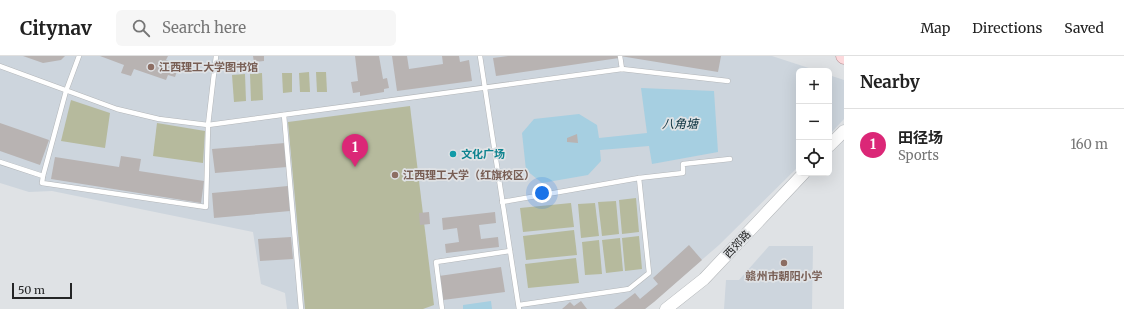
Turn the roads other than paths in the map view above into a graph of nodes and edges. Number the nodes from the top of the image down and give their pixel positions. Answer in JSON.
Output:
{"nodes":[{"id":1,"x":80,"y":56,"type":"edge"},
{"id":2,"x":216,"y":56,"type":"edge"},
{"id":3,"x":480,"y":56,"type":"edge"},
{"id":4,"x":620,"y":56,"type":"edge"},
{"id":5,"x":0,"y":66,"type":"edge"},
{"id":6,"x":622,"y":69,"type":"junction"},
{"id":7,"x":728,"y":80,"type":"dead end"},
{"id":8,"x":484,"y":88,"type":"junction"},
{"id":9,"x":66,"y":91,"type":"junction"},
{"id":10,"x":284,"y":115,"type":"junction"},
{"id":11,"x":208,"y":125,"type":"junction"},
{"id":12,"x":844,"y":131,"type":"edge"},
{"id":13,"x":832,"y":143,"type":"edge"},
{"id":14,"x":730,"y":159,"type":"dead end"},
{"id":15,"x":0,"y":162,"type":"edge"},
{"id":16,"x":43,"y":176,"type":"junction"},
{"id":17,"x":801,"y":176,"type":"edge"},
{"id":18,"x":639,"y":178,"type":"junction"},
{"id":19,"x":502,"y":202,"type":"junction"},
{"id":20,"x":510,"y":251,"type":"junction"},
{"id":21,"x":519,"y":307,"type":"edge"},
{"id":22,"x":301,"y":309,"type":"edge"},
{"id":23,"x":442,"y":309,"type":"edge"},
{"id":24,"x":666,"y":309,"type":"edge"}],
"edges":[{"from":1,"to":9,"type":"lane"},
{"from":2,"to":11,"type":"lane"},
{"from":3,"to":8,"type":"lane"},
{"from":4,"to":6,"type":"lane"},
{"from":5,"to":9,"type":"lane"},
{"from":6,"to":7,"type":"lane"},
{"from":6,"to":8,"type":"lane"},
{"from":8,"to":10,"type":"lane"},
{"from":8,"to":19,"type":"lane"},
{"from":9,"to":11,"type":"lane"},
{"from":9,"to":16,"type":"lane"},
{"from":10,"to":11,"type":"lane"},
{"from":10,"to":22,"type":"lane"},
{"from":11,"to":16,"type":"lane"},
{"from":12,"to":13,"type":"street"},
{"from":14,"to":18,"type":"lane"},
{"from":15,"to":16,"type":"lane"},
{"from":17,"to":24,"type":"street","name":"西郊路"},
{"from":18,"to":19,"type":"lane"},
{"from":18,"to":21,"type":"lane"},
{"from":19,"to":20,"type":"lane"},
{"from":20,"to":21,"type":"lane"},
{"from":20,"to":23,"type":"lane"}]}
